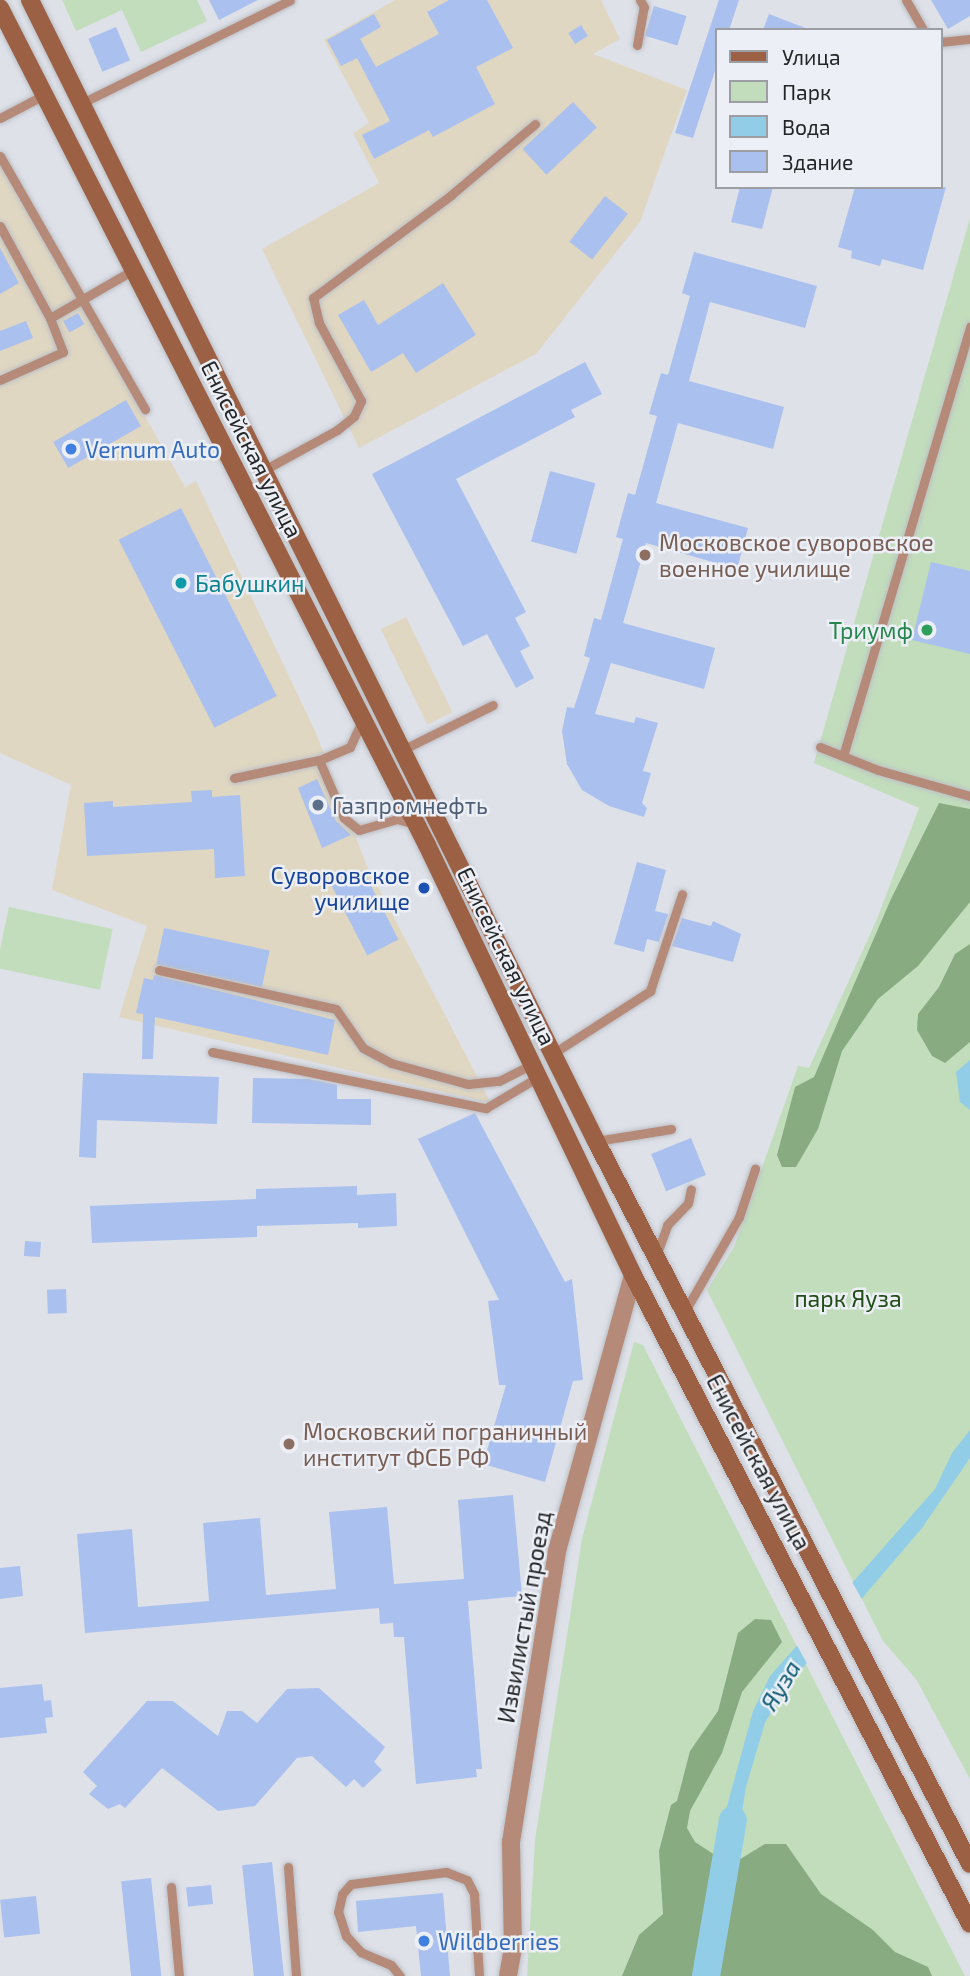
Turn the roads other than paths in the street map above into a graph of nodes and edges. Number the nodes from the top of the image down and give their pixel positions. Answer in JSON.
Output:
{"nodes":[{"id":1,"x":30,"y":0,"type":"edge"},
{"id":2,"x":290,"y":0,"type":"edge"},
{"id":3,"x":640,"y":0,"type":"edge"},
{"id":4,"x":906,"y":0,"type":"edge"},
{"id":5,"x":0,"y":8,"type":"edge"},
{"id":6,"x":922,"y":28,"type":"edge"},
{"id":7,"x":970,"y":38,"type":"edge"},
{"id":8,"x":942,"y":42,"type":"edge"},
{"id":9,"x":637,"y":45,"type":"dead end"},
{"id":10,"x":44,"y":95,"type":"junction"},
{"id":11,"x":82,"y":103,"type":"junction"},
{"id":12,"x":0,"y":118,"type":"edge"},
{"id":13,"x":535,"y":124,"type":"dead end"},
{"id":14,"x":0,"y":156,"type":"edge"},
{"id":15,"x":0,"y":226,"type":"edge"},
{"id":16,"x":134,"y":270,"type":"junction"},
{"id":17,"x":82,"y":302,"type":"junction"},
{"id":18,"x":50,"y":318,"type":"junction"},
{"id":19,"x":970,"y":326,"type":"edge"},
{"id":20,"x":0,"y":380,"type":"edge"},
{"id":21,"x":145,"y":409,"type":"dead end"},
{"id":22,"x":264,"y":470,"type":"junction"},
{"id":23,"x":493,"y":705,"type":"dead end"},
{"id":24,"x":363,"y":719,"type":"junction"},
{"id":25,"x":820,"y":747,"type":"dead end"},
{"id":26,"x":404,"y":749,"type":"junction"},
{"id":27,"x":842,"y":756,"type":"junction"},
{"id":28,"x":319,"y":760,"type":"junction"},
{"id":29,"x":234,"y":778,"type":"dead end"},
{"id":30,"x":970,"y":796,"type":"edge"},
{"id":31,"x":416,"y":825,"type":"junction"},
{"id":32,"x":682,"y":894,"type":"dead end"},
{"id":33,"x":159,"y":970,"type":"dead end"},
{"id":34,"x":212,"y":1052,"type":"dead end"},
{"id":35,"x":552,"y":1054,"type":"junction"},
{"id":36,"x":535,"y":1070,"type":"junction"},
{"id":37,"x":671,"y":1129,"type":"dead end"},
{"id":38,"x":596,"y":1141,"type":"junction"},
{"id":39,"x":755,"y":1169,"type":"dead end"},
{"id":40,"x":691,"y":1189,"type":"dead end"},
{"id":41,"x":655,"y":1257,"type":"junction"},
{"id":42,"x":633,"y":1275,"type":"junction"},
{"id":43,"x":683,"y":1313,"type":"junction"},
{"id":44,"x":970,"y":1864,"type":"edge"},
{"id":45,"x":288,"y":1867,"type":"dead end"},
{"id":46,"x":171,"y":1887,"type":"dead end"},
{"id":47,"x":970,"y":1924,"type":"edge"},
{"id":48,"x":179,"y":1976,"type":"edge"},
{"id":49,"x":296,"y":1976,"type":"edge"},
{"id":50,"x":400,"y":1976,"type":"edge"},
{"id":51,"x":479,"y":1976,"type":"edge"},
{"id":52,"x":508,"y":1976,"type":"edge"}],
"edges":[{"from":1,"to":11,"type":"main road","name":"Енисейская улица"},
{"from":2,"to":11,"type":"lane"},
{"from":3,"to":9,"type":"lane"},
{"from":4,"to":6,"type":"lane"},
{"from":5,"to":10,"type":"main road","name":"Енисейская улица"},
{"from":7,"to":8,"type":"lane"},
{"from":10,"to":12,"type":"lane"},
{"from":10,"to":16,"type":"main road","name":"Енисейская улица"},
{"from":11,"to":22,"type":"main road","name":"Енисейская улица"},
{"from":13,"to":22,"type":"lane"},
{"from":14,"to":17,"type":"lane"},
{"from":15,"to":18,"type":"lane"},
{"from":16,"to":17,"type":"lane"},
{"from":16,"to":24,"type":"main road","name":"Енисейская улица"},
{"from":17,"to":18,"type":"lane"},
{"from":17,"to":21,"type":"lane"},
{"from":18,"to":20,"type":"lane"},
{"from":19,"to":27,"type":"lane"},
{"from":22,"to":26,"type":"main road","name":"Енисейская улица"},
{"from":23,"to":26,"type":"lane"},
{"from":24,"to":28,"type":"lane"},
{"from":24,"to":31,"type":"main road","name":"Енисейская улица"},
{"from":25,"to":27,"type":"lane"},
{"from":26,"to":35,"type":"main road","name":"Енисейская улица"},
{"from":27,"to":30,"type":"lane"},
{"from":28,"to":29,"type":"lane"},
{"from":28,"to":31,"type":"lane"},
{"from":31,"to":36,"type":"main road","name":"Енисейская улица"},
{"from":32,"to":35,"type":"lane"},
{"from":33,"to":36,"type":"lane"},
{"from":34,"to":36,"type":"lane"},
{"from":35,"to":38,"type":"main road","name":"Енисейская улица"},
{"from":36,"to":42,"type":"main road","name":"Енисейская улица"},
{"from":37,"to":38,"type":"lane"},
{"from":38,"to":41,"type":"main road","name":"Енисейская улица"},
{"from":39,"to":43,"type":"lane"},
{"from":40,"to":41,"type":"lane"},
{"from":41,"to":43,"type":"main road","name":"Енисейская улица"},
{"from":42,"to":47,"type":"main road","name":"Енисейская улица"},
{"from":42,"to":52,"type":"street","name":"Извилистый проезд"},
{"from":43,"to":44,"type":"main road","name":"Енисейская улица"},
{"from":45,"to":49,"type":"lane"},
{"from":46,"to":48,"type":"lane"},
{"from":50,"to":51,"type":"lane"}]}
